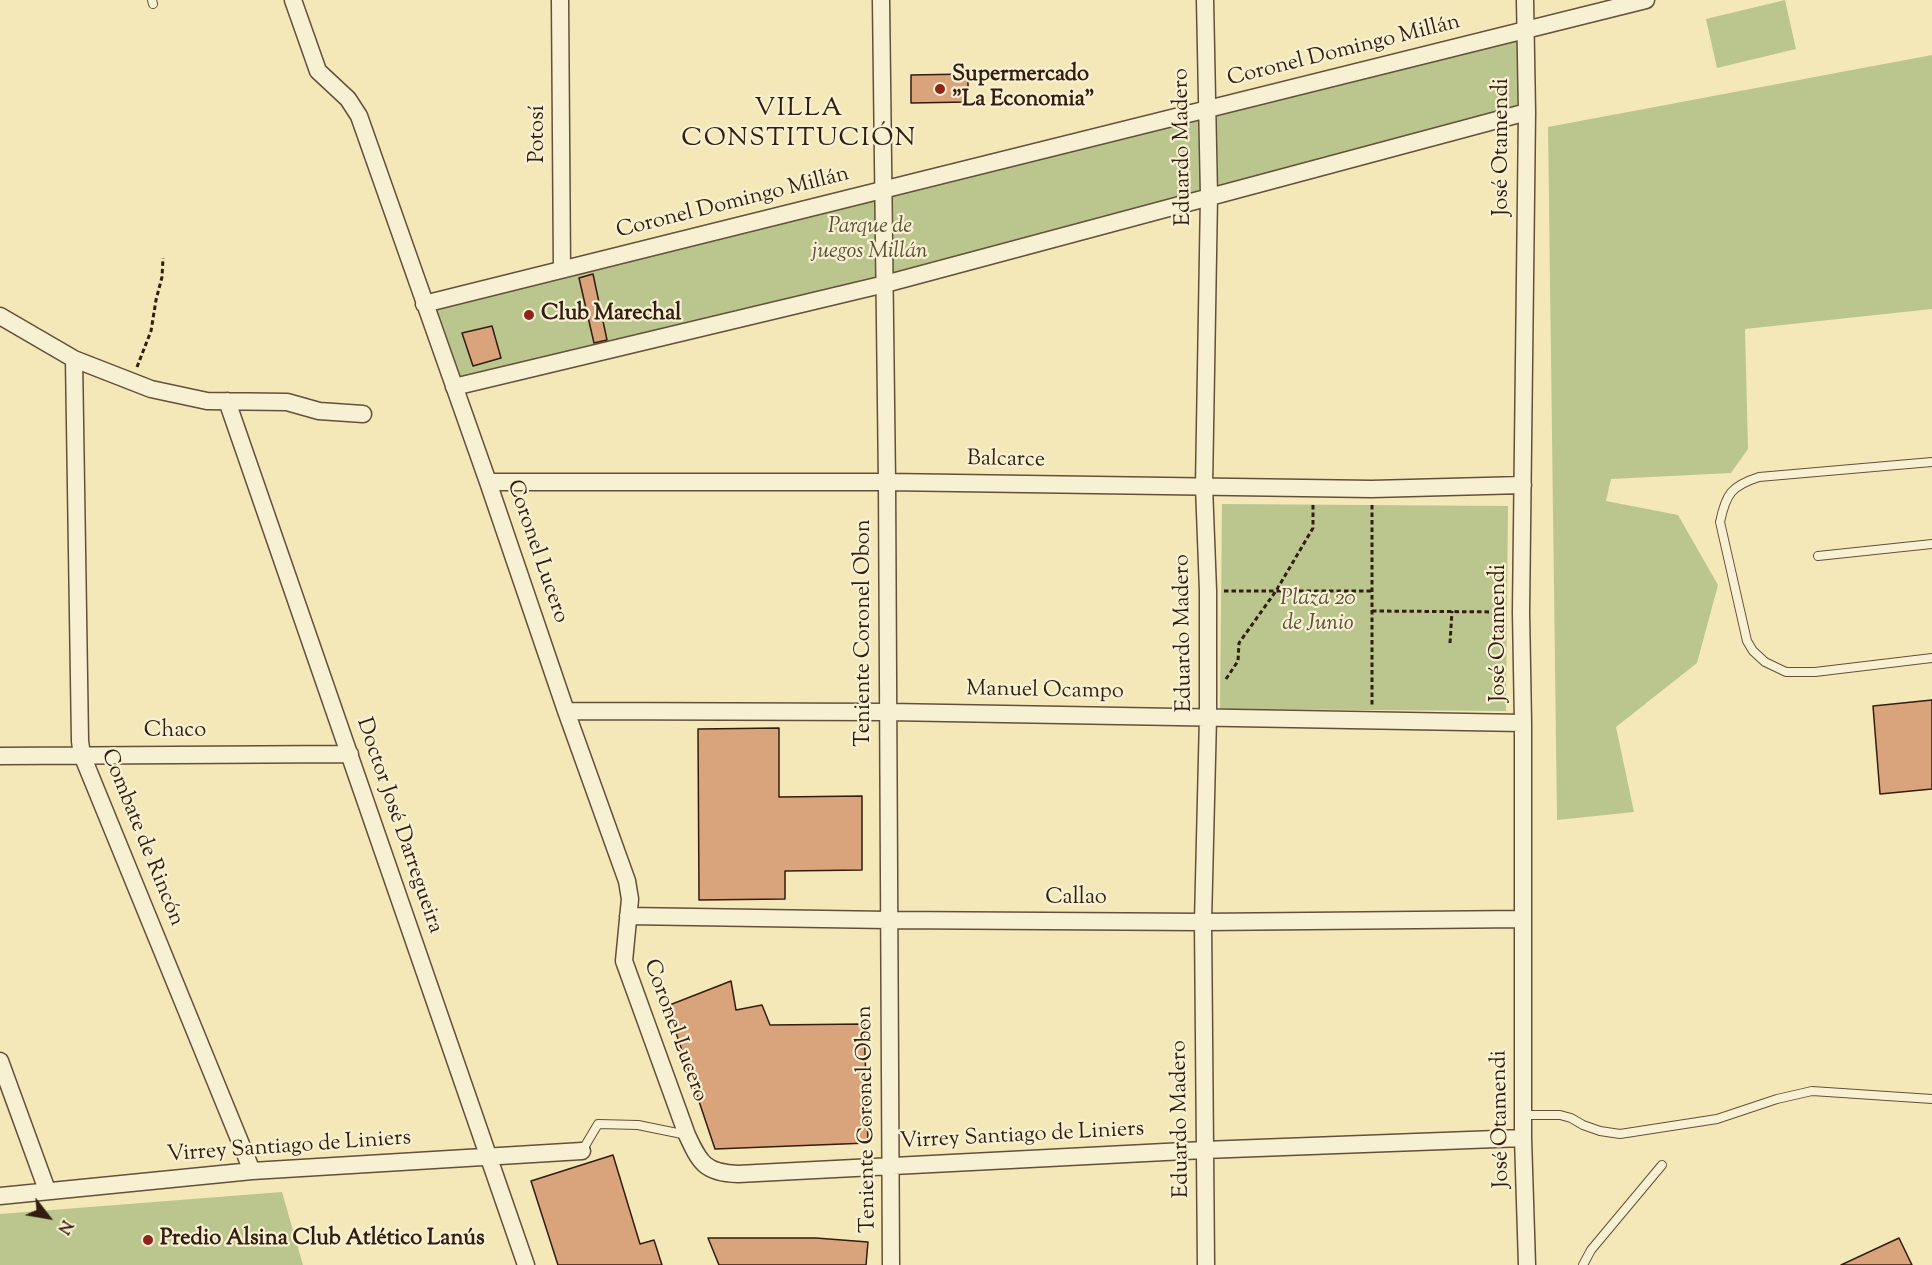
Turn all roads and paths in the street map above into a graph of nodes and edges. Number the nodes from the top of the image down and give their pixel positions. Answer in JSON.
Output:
{"nodes":[{"id":1,"x":293,"y":0,"type":"edge"},
{"id":2,"x":560,"y":0,"type":"edge"},
{"id":3,"x":881,"y":0,"type":"edge"},
{"id":4,"x":1205,"y":0,"type":"edge"},
{"id":5,"x":1525,"y":0,"type":"edge"},
{"id":6,"x":1646,"y":0,"type":"edge"},
{"id":7,"x":1525,"y":30,"type":"junction"},
{"id":8,"x":1206,"y":111,"type":"junction"},
{"id":9,"x":1527,"y":112,"type":"junction"},
{"id":10,"x":883,"y":190,"type":"junction"},
{"id":11,"x":1209,"y":196,"type":"junction"},
{"id":12,"x":163,"y":258,"type":"dead end"},
{"id":13,"x":562,"y":269,"type":"junction"},
{"id":14,"x":885,"y":284,"type":"junction"},
{"id":15,"x":424,"y":304,"type":"junction"},
{"id":16,"x":0,"y":316,"type":"edge"},
{"id":17,"x":74,"y":359,"type":"junction"},
{"id":18,"x":130,"y":382,"type":"junction"},
{"id":19,"x":454,"y":387,"type":"junction"},
{"id":20,"x":227,"y":401,"type":"junction"},
{"id":21,"x":363,"y":414,"type":"dead end"},
{"id":22,"x":1932,"y":462,"type":"edge"},
{"id":23,"x":488,"y":482,"type":"junction"},
{"id":24,"x":887,"y":482,"type":"junction"},
{"id":25,"x":1523,"y":485,"type":"junction"},
{"id":26,"x":1204,"y":486,"type":"junction"},
{"id":27,"x":1313,"y":487,"type":"junction"},
{"id":28,"x":1372,"y":489,"type":"junction"},
{"id":29,"x":1932,"y":544,"type":"edge"},
{"id":30,"x":1818,"y":556,"type":"dead end"},
{"id":31,"x":1208,"y":591,"type":"junction"},
{"id":32,"x":1276,"y":591,"type":"junction"},
{"id":33,"x":1372,"y":591,"type":"junction"},
{"id":34,"x":1372,"y":611,"type":"junction"},
{"id":35,"x":1452,"y":611,"type":"junction"},
{"id":36,"x":1521,"y":612,"type":"junction"},
{"id":37,"x":1450,"y":643,"type":"dead end"},
{"id":38,"x":1932,"y":658,"type":"edge"},
{"id":39,"x":1208,"y":710,"type":"junction"},
{"id":40,"x":566,"y":711,"type":"junction"},
{"id":41,"x":889,"y":712,"type":"junction"},
{"id":42,"x":1372,"y":719,"type":"junction"},
{"id":43,"x":1523,"y":723,"type":"junction"},
{"id":44,"x":350,"y":754,"type":"junction"},
{"id":45,"x":82,"y":755,"type":"junction"},
{"id":46,"x":0,"y":756,"type":"edge"},
{"id":47,"x":628,"y":916,"type":"junction"},
{"id":48,"x":1523,"y":919,"type":"junction"},
{"id":49,"x":888,"y":920,"type":"junction"},
{"id":50,"x":1203,"y":922,"type":"junction"},
{"id":51,"x":0,"y":1061,"type":"edge"},
{"id":52,"x":1932,"y":1099,"type":"edge"},
{"id":53,"x":1523,"y":1115,"type":"junction"},
{"id":54,"x":687,"y":1135,"type":"junction"},
{"id":55,"x":1523,"y":1138,"type":"junction"},
{"id":56,"x":1204,"y":1150,"type":"junction"},
{"id":57,"x":582,"y":1151,"type":"joint"},
{"id":58,"x":489,"y":1156,"type":"junction"},
{"id":59,"x":1662,"y":1165,"type":"dead end"},
{"id":60,"x":891,"y":1166,"type":"junction"},
{"id":61,"x":252,"y":1171,"type":"junction"},
{"id":62,"x":47,"y":1190,"type":"junction"},
{"id":63,"x":0,"y":1196,"type":"edge"},
{"id":64,"x":526,"y":1265,"type":"edge"},
{"id":65,"x":891,"y":1265,"type":"edge"},
{"id":66,"x":1206,"y":1265,"type":"edge"},
{"id":67,"x":1527,"y":1265,"type":"edge"},
{"id":68,"x":1583,"y":1265,"type":"edge"}],
"edges":[{"from":1,"to":15,"type":"street","name":"Coronel Lucero"},
{"from":2,"to":13,"type":"street","name":"Potosí"},
{"from":3,"to":10,"type":"street","name":"Teniente Coronel Obon"},
{"from":4,"to":8,"type":"street","name":"Eduardo Madero"},
{"from":5,"to":7,"type":"street","name":"José Otamendi"},
{"from":6,"to":7,"type":"street","name":"Coronel Domingo Millán"},
{"from":7,"to":8,"type":"street","name":"Coronel Domingo Millán"},
{"from":7,"to":9,"type":"street","name":"José Otamendi"},
{"from":8,"to":10,"type":"street","name":"Coronel Domingo Millán"},
{"from":8,"to":11,"type":"street","name":"Eduardo Madero"},
{"from":9,"to":11,"type":"street"},
{"from":9,"to":25,"type":"street","name":"José Otamendi"},
{"from":10,"to":13,"type":"street","name":"Coronel Domingo Millán"},
{"from":10,"to":14,"type":"street","name":"Teniente Coronel Obon"},
{"from":11,"to":14,"type":"street"},
{"from":11,"to":26,"type":"street","name":"Eduardo Madero"},
{"from":12,"to":18,"type":"path"},
{"from":13,"to":15,"type":"street","name":"Coronel Domingo Millán"},
{"from":14,"to":19,"type":"street"},
{"from":14,"to":24,"type":"street","name":"Teniente Coronel Obon"},
{"from":15,"to":19,"type":"street","name":"Coronel Lucero"},
{"from":16,"to":17,"type":"street"},
{"from":17,"to":18,"type":"street"},
{"from":17,"to":45,"type":"street","name":"Combate de Rincón"},
{"from":18,"to":20,"type":"street"},
{"from":19,"to":23,"type":"street","name":"Coronel Lucero"},
{"from":20,"to":21,"type":"street"},
{"from":20,"to":44,"type":"street","name":"Doctor José Darregueira"},
{"from":22,"to":38,"type":"lane"},
{"from":23,"to":24,"type":"street","name":"Balcarce"},
{"from":23,"to":40,"type":"street","name":"Coronel Lucero"},
{"from":24,"to":26,"type":"street","name":"Balcarce"},
{"from":24,"to":41,"type":"street","name":"Teniente Coronel Obon"},
{"from":25,"to":28,"type":"street","name":"Balcarce"},
{"from":25,"to":36,"type":"street","name":"José Otamendi"},
{"from":26,"to":27,"type":"street","name":"Balcarce"},
{"from":26,"to":31,"type":"street","name":"Eduardo Madero"},
{"from":27,"to":28,"type":"street","name":"Balcarce"},
{"from":27,"to":32,"type":"path"},
{"from":28,"to":33,"type":"path"},
{"from":29,"to":30,"type":"lane"},
{"from":31,"to":32,"type":"path"},
{"from":31,"to":39,"type":"street","name":"Eduardo Madero"},
{"from":32,"to":33,"type":"path"},
{"from":32,"to":39,"type":"path"},
{"from":33,"to":34,"type":"path"},
{"from":34,"to":35,"type":"path"},
{"from":34,"to":42,"type":"path"},
{"from":35,"to":36,"type":"path"},
{"from":35,"to":37,"type":"path"},
{"from":36,"to":43,"type":"street","name":"José Otamendi"},
{"from":39,"to":41,"type":"street","name":"Manuel Ocampo"},
{"from":39,"to":42,"type":"street","name":"Manuel Ocampo"},
{"from":39,"to":50,"type":"street","name":"Eduardo Madero"},
{"from":40,"to":41,"type":"street","name":"Manuel Ocampo"},
{"from":40,"to":47,"type":"street","name":"Coronel Lucero"},
{"from":41,"to":49,"type":"street","name":"Teniente Coronel Obon"},
{"from":42,"to":43,"type":"street","name":"Manuel Ocampo"},
{"from":43,"to":48,"type":"street","name":"José Otamendi"},
{"from":44,"to":45,"type":"street","name":"Chaco"},
{"from":44,"to":58,"type":"street","name":"Doctor José Darregueira"},
{"from":45,"to":46,"type":"street","name":"Chaco"},
{"from":45,"to":61,"type":"street","name":"Combate de Rincón"},
{"from":47,"to":49,"type":"street","name":"Callao"},
{"from":47,"to":54,"type":"street","name":"Coronel Lucero"},
{"from":48,"to":50,"type":"street","name":"Callao"},
{"from":48,"to":53,"type":"street","name":"José Otamendi"},
{"from":49,"to":50,"type":"street","name":"Callao"},
{"from":49,"to":60,"type":"street","name":"Teniente Coronel Obon"},
{"from":50,"to":56,"type":"street","name":"Eduardo Madero"},
{"from":51,"to":62,"type":"street"},
{"from":52,"to":53,"type":"lane"},
{"from":53,"to":55,"type":"street","name":"José Otamendi"},
{"from":54,"to":57,"type":"lane"},
{"from":54,"to":60,"type":"street","name":"Virrey Santiago de Liniers"},
{"from":55,"to":56,"type":"street","name":"Virrey Santiago de Liniers"},
{"from":55,"to":67,"type":"street","name":"José Otamendi"},
{"from":56,"to":60,"type":"street","name":"Virrey Santiago de Liniers"},
{"from":56,"to":66,"type":"street","name":"Eduardo Madero"},
{"from":57,"to":58,"type":"street","name":"Virrey Santiago de Liniers"},
{"from":58,"to":61,"type":"street","name":"Virrey Santiago de Liniers"},
{"from":58,"to":64,"type":"street","name":"Doctor José Darregueira"},
{"from":59,"to":68,"type":"lane"},
{"from":60,"to":65,"type":"street","name":"Teniente Coronel Obon"},
{"from":61,"to":62,"type":"street","name":"Virrey Santiago de Liniers"},
{"from":62,"to":63,"type":"street","name":"Virrey Santiago de Liniers"}]}
